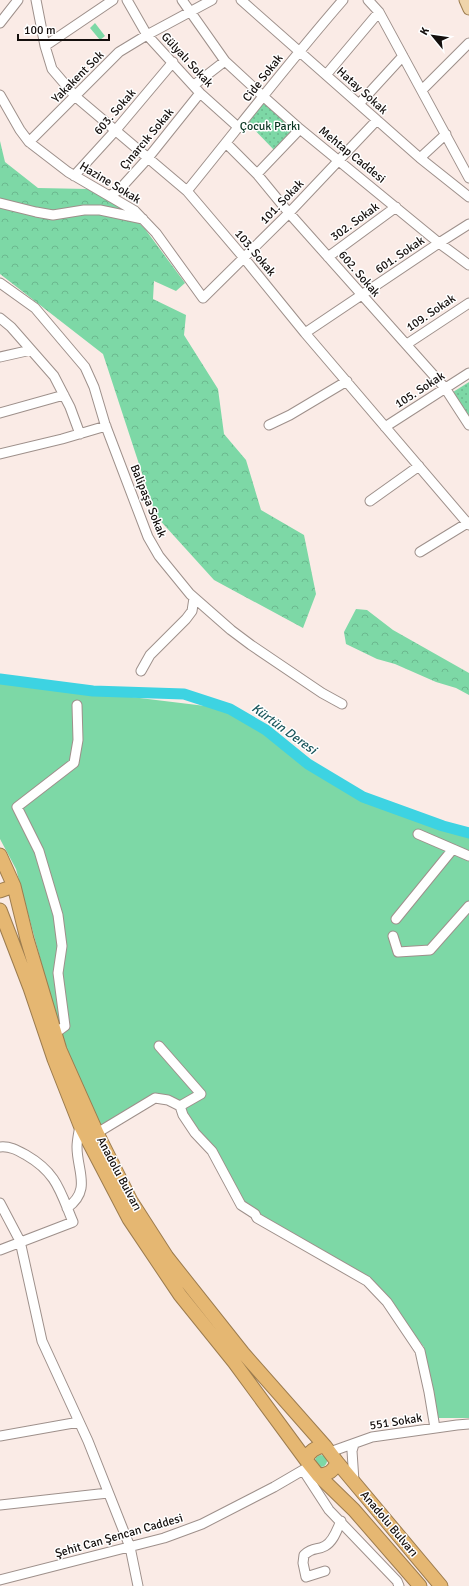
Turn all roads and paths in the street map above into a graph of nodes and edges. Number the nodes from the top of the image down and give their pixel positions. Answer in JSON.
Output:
{"nodes":[{"id":1,"x":18,"y":0,"type":"edge"},
{"id":2,"x":36,"y":0,"type":"edge"},
{"id":3,"x":113,"y":0,"type":"edge"},
{"id":4,"x":127,"y":0,"type":"edge"},
{"id":5,"x":182,"y":0,"type":"edge"},
{"id":6,"x":212,"y":0,"type":"edge"},
{"id":7,"x":240,"y":0,"type":"edge"},
{"id":8,"x":343,"y":0,"type":"edge"},
{"id":9,"x":368,"y":0,"type":"edge"},
{"id":10,"x":465,"y":0,"type":"edge"},
{"id":11,"x":469,"y":9,"type":"edge"},
{"id":12,"x":189,"y":11,"type":"junction"},
{"id":13,"x":379,"y":12,"type":"junction"},
{"id":14,"x":0,"y":22,"type":"edge"},
{"id":15,"x":147,"y":35,"type":"junction"},
{"id":16,"x":469,"y":43,"type":"edge"},
{"id":17,"x":44,"y":46,"type":"junction"},
{"id":18,"x":298,"y":52,"type":"junction"},
{"id":19,"x":402,"y":56,"type":"junction"},
{"id":20,"x":225,"y":61,"type":"junction"},
{"id":21,"x":173,"y":62,"type":"junction"},
{"id":22,"x":326,"y":75,"type":"junction"},
{"id":23,"x":197,"y":89,"type":"junction"},
{"id":24,"x":422,"y":90,"type":"junction"},
{"id":25,"x":0,"y":96,"type":"edge"},
{"id":26,"x":76,"y":97,"type":"junction"},
{"id":27,"x":264,"y":97,"type":"junction"},
{"id":28,"x":359,"y":104,"type":"junction"},
{"id":29,"x":376,"y":120,"type":"junction"},
{"id":30,"x":239,"y":128,"type":"junction"},
{"id":31,"x":300,"y":129,"type":"junction"},
{"id":32,"x":115,"y":131,"type":"junction"},
{"id":33,"x":446,"y":134,"type":"junction"},
{"id":34,"x":29,"y":142,"type":"junction"},
{"id":35,"x":226,"y":143,"type":"junction"},
{"id":36,"x":148,"y":158,"type":"junction"},
{"id":37,"x":420,"y":158,"type":"junction"},
{"id":38,"x":339,"y":161,"type":"junction"},
{"id":39,"x":257,"y":174,"type":"junction"},
{"id":40,"x":74,"y":176,"type":"junction"},
{"id":41,"x":469,"y":178,"type":"edge"},
{"id":42,"x":187,"y":191,"type":"junction"},
{"id":43,"x":109,"y":196,"type":"junction"},
{"id":44,"x":469,"y":197,"type":"edge"},
{"id":45,"x":0,"y":203,"type":"edge"},
{"id":46,"x":396,"y":207,"type":"junction"},
{"id":47,"x":289,"y":213,"type":"junction"},
{"id":48,"x":143,"y":219,"type":"junction"},
{"id":49,"x":469,"y":224,"type":"edge"},
{"id":50,"x":439,"y":243,"type":"junction"},
{"id":51,"x":328,"y":257,"type":"junction"},
{"id":52,"x":244,"y":258,"type":"junction"},
{"id":53,"x":469,"y":265,"type":"edge"},
{"id":54,"x":0,"y":283,"type":"edge"},
{"id":55,"x":362,"y":296,"type":"junction"},
{"id":56,"x":203,"y":298,"type":"joint"},
{"id":57,"x":469,"y":303,"type":"edge"},
{"id":58,"x":0,"y":318,"type":"edge"},
{"id":59,"x":305,"y":333,"type":"junction"},
{"id":60,"x":407,"y":344,"type":"junction"},
{"id":61,"x":31,"y":350,"type":"junction"},
{"id":62,"x":0,"y":357,"type":"edge"},
{"id":63,"x":469,"y":373,"type":"edge"},
{"id":64,"x":347,"y":381,"type":"junction"},
{"id":65,"x":445,"y":388,"type":"junction"},
{"id":66,"x":64,"y":395,"type":"junction"},
{"id":67,"x":0,"y":413,"type":"edge"},
{"id":68,"x":268,"y":425,"type":"dead end"},
{"id":69,"x":469,"y":425,"type":"edge"},
{"id":70,"x":106,"y":426,"type":"junction"},
{"id":71,"x":385,"y":427,"type":"junction"},
{"id":72,"x":80,"y":434,"type":"junction"},
{"id":73,"x":0,"y":454,"type":"edge"},
{"id":74,"x":419,"y":466,"type":"junction"},
{"id":75,"x":370,"y":500,"type":"dead end"},
{"id":76,"x":468,"y":524,"type":"edge"},
{"id":77,"x":420,"y":552,"type":"dead end"},
{"id":78,"x":194,"y":598,"type":"junction"},
{"id":79,"x":141,"y":671,"type":"dead end"},
{"id":80,"x":342,"y":704,"type":"dead end"},
{"id":81,"x":77,"y":705,"type":"dead end"},
{"id":82,"x":418,"y":834,"type":"dead end"},
{"id":83,"x":453,"y":849,"type":"junction"},
{"id":84,"x":469,"y":856,"type":"edge"},
{"id":85,"x":2,"y":861,"type":"edge"},
{"id":86,"x":14,"y":886,"type":"junction"},
{"id":87,"x":0,"y":891,"type":"edge"},
{"id":88,"x":469,"y":906,"type":"edge"},
{"id":89,"x":0,"y":910,"type":"edge"},
{"id":90,"x":396,"y":918,"type":"dead end"},
{"id":91,"x":393,"y":936,"type":"dead end"},
{"id":92,"x":54,"y":1034,"type":"junction"},
{"id":93,"x":159,"y":1046,"type":"dead end"},
{"id":94,"x":180,"y":1106,"type":"junction"},
{"id":95,"x":80,"y":1125,"type":"junction"},
{"id":96,"x":97,"y":1133,"type":"junction"},
{"id":97,"x":0,"y":1147,"type":"edge"},
{"id":98,"x":0,"y":1203,"type":"edge"},
{"id":99,"x":68,"y":1208,"type":"junction"},
{"id":100,"x":20,"y":1241,"type":"junction"},
{"id":101,"x":0,"y":1250,"type":"edge"},
{"id":102,"x":79,"y":1422,"type":"junction"},
{"id":103,"x":469,"y":1424,"type":"edge"},
{"id":104,"x":435,"y":1428,"type":"junction"},
{"id":105,"x":0,"y":1436,"type":"edge"},
{"id":106,"x":354,"y":1444,"type":"junction"},
{"id":107,"x":331,"y":1453,"type":"junction"},
{"id":108,"x":309,"y":1468,"type":"junction"},
{"id":109,"x":354,"y":1481,"type":"junction"},
{"id":110,"x":108,"y":1493,"type":"junction"},
{"id":111,"x":0,"y":1505,"type":"edge"},
{"id":112,"x":340,"y":1521,"type":"junction"},
{"id":113,"x":130,"y":1547,"type":"junction"},
{"id":114,"x":325,"y":1571,"type":"dead end"},
{"id":115,"x":0,"y":1580,"type":"edge"},
{"id":116,"x":138,"y":1586,"type":"edge"},
{"id":117,"x":399,"y":1586,"type":"edge"},
{"id":118,"x":420,"y":1586,"type":"edge"},
{"id":119,"x":441,"y":1586,"type":"edge"}],
"edges":[{"from":1,"to":14,"type":"street"},
{"from":2,"to":17,"type":"street","name":"103. Sokak"},
{"from":3,"to":17,"type":"street"},
{"from":4,"to":15,"type":"street","name":"Gülyalı Sokak"},
{"from":5,"to":12,"type":"street","name":"Mehtap Caddesi"},
{"from":6,"to":12,"type":"street","name":"Yakakent Sok"},
{"from":7,"to":18,"type":"street","name":"Hatay Sokak"},
{"from":8,"to":18,"type":"street","name":"Cide Sokak"},
{"from":9,"to":13,"type":"street"},
{"from":10,"to":11,"type":"main road"},
{"from":12,"to":15,"type":"street","name":"Yakakent Sok"},
{"from":12,"to":20,"type":"street","name":"Mehtap Caddesi"},
{"from":13,"to":19,"type":"street"},
{"from":13,"to":22,"type":"street"},
{"from":15,"to":21,"type":"street","name":"Gülyalı Sokak"},
{"from":15,"to":26,"type":"street","name":"Yakakent Sok"},
{"from":16,"to":24,"type":"street"},
{"from":17,"to":26,"type":"street","name":"103. Sokak"},
{"from":18,"to":22,"type":"street","name":"Hatay Sokak"},
{"from":18,"to":27,"type":"street","name":"Cide Sokak"},
{"from":19,"to":24,"type":"street"},
{"from":19,"to":28,"type":"street"},
{"from":20,"to":23,"type":"street","name":"Çınarcık Sokak"},
{"from":20,"to":27,"type":"street","name":"Mehtap Caddesi"},
{"from":21,"to":23,"type":"street","name":"Gülyalı Sokak"},
{"from":21,"to":32,"type":"street","name":"603. Sokak"},
{"from":22,"to":28,"type":"street","name":"Hatay Sokak"},
{"from":23,"to":30,"type":"street","name":"Gülyalı Sokak"},
{"from":23,"to":36,"type":"street","name":"Çınarcık Sokak"},
{"from":24,"to":33,"type":"street"},
{"from":25,"to":34,"type":"street","name":"Hazine Sokak"},
{"from":26,"to":32,"type":"street","name":"103. Sokak"},
{"from":26,"to":34,"type":"street","name":"Yakakent Sok"},
{"from":27,"to":30,"type":"street","name":"Cide Sokak"},
{"from":27,"to":31,"type":"street","name":"Mehtap Caddesi"},
{"from":28,"to":29,"type":"street","name":"Hatay Sokak"},
{"from":29,"to":37,"type":"street","name":"Hatay Sokak"},
{"from":29,"to":38,"type":"street","name":"101. Sokak"},
{"from":30,"to":35,"type":"street","name":"Cide Sokak"},
{"from":31,"to":38,"type":"street","name":"Mehtap Caddesi"},
{"from":31,"to":39,"type":"street"},
{"from":32,"to":36,"type":"street","name":"103. Sokak"},
{"from":32,"to":40,"type":"street","name":"603. Sokak"},
{"from":33,"to":37,"type":"street"},
{"from":33,"to":41,"type":"street"},
{"from":34,"to":40,"type":"street","name":"Hazine Sokak"},
{"from":35,"to":39,"type":"street","name":"602. Sokak"},
{"from":35,"to":42,"type":"street","name":"Cide Sokak"},
{"from":36,"to":42,"type":"street","name":"103. Sokak"},
{"from":36,"to":43,"type":"street","name":"Çınarcık Sokak"},
{"from":37,"to":44,"type":"street","name":"Hatay Sokak"},
{"from":38,"to":46,"type":"street","name":"Mehtap Caddesi"},
{"from":38,"to":47,"type":"street","name":"101. Sokak"},
{"from":39,"to":47,"type":"street","name":"602. Sokak"},
{"from":40,"to":43,"type":"street","name":"Hazine Sokak"},
{"from":42,"to":52,"type":"street","name":"103. Sokak"},
{"from":43,"to":48,"type":"street","name":"Hazine Sokak"},
{"from":45,"to":48,"type":"street"},
{"from":46,"to":50,"type":"street","name":"Mehtap Caddesi"},
{"from":46,"to":51,"type":"street","name":"302. Sokak"},
{"from":47,"to":51,"type":"street","name":"602. Sokak"},
{"from":47,"to":52,"type":"street","name":"101. Sokak"},
{"from":48,"to":56,"type":"street","name":"Hazine Sokak"},
{"from":49,"to":50,"type":"street","name":"601. Sokak"},
{"from":50,"to":53,"type":"street","name":"Mehtap Caddesi"},
{"from":50,"to":55,"type":"street","name":"601. Sokak"},
{"from":51,"to":55,"type":"street","name":"602. Sokak"},
{"from":52,"to":56,"type":"street","name":"101. Sokak"},
{"from":52,"to":59,"type":"street","name":"103. Sokak"},
{"from":54,"to":70,"type":"street","name":"Balipaşa Sokak"},
{"from":55,"to":59,"type":"street","name":"601. Sokak"},
{"from":55,"to":60,"type":"street","name":"602. Sokak"},
{"from":57,"to":60,"type":"street","name":"109. Sokak"},
{"from":58,"to":61,"type":"street"},
{"from":59,"to":64,"type":"street","name":"103. Sokak"},
{"from":60,"to":65,"type":"street","name":"602. Sokak"},
{"from":61,"to":62,"type":"street"},
{"from":61,"to":66,"type":"street"},
{"from":63,"to":65,"type":"street","name":"105. Sokak"},
{"from":64,"to":68,"type":"street"},
{"from":64,"to":71,"type":"street","name":"103. Sokak"},
{"from":65,"to":69,"type":"street","name":"602. Sokak"},
{"from":65,"to":71,"type":"street","name":"105. Sokak"},
{"from":66,"to":67,"type":"street"},
{"from":66,"to":72,"type":"street"},
{"from":70,"to":72,"type":"street"},
{"from":70,"to":78,"type":"street","name":"Balipaşa Sokak"},
{"from":71,"to":74,"type":"street","name":"103. Sokak"},
{"from":72,"to":73,"type":"street"},
{"from":74,"to":75,"type":"street"},
{"from":74,"to":76,"type":"street","name":"103. Sokak"},
{"from":76,"to":77,"type":"street"},
{"from":78,"to":79,"type":"street"},
{"from":78,"to":80,"type":"street","name":"Balipaşa Sokak"},
{"from":81,"to":92,"type":"street"},
{"from":82,"to":83,"type":"street"},
{"from":83,"to":84,"type":"street"},
{"from":83,"to":90,"type":"street"},
{"from":85,"to":86,"type":"highway","name":"Anadolu Bulvarı"},
{"from":86,"to":87,"type":"highway"},
{"from":86,"to":92,"type":"highway","name":"Anadolu Bulvarı"},
{"from":88,"to":91,"type":"street"},
{"from":89,"to":95,"type":"highway","name":"Anadolu Bulvarı"},
{"from":92,"to":96,"type":"highway","name":"Anadolu Bulvarı"},
{"from":93,"to":94,"type":"street"},
{"from":94,"to":96,"type":"street"},
{"from":94,"to":104,"type":"street"},
{"from":95,"to":99,"type":"street"},
{"from":95,"to":108,"type":"highway","name":"Anadolu Bulvarı"},
{"from":96,"to":107,"type":"highway","name":"Anadolu Bulvarı"},
{"from":97,"to":99,"type":"street"},
{"from":98,"to":100,"type":"street"},
{"from":99,"to":100,"type":"street"},
{"from":100,"to":101,"type":"street"},
{"from":100,"to":102,"type":"street"},
{"from":102,"to":105,"type":"street"},
{"from":102,"to":110,"type":"street"},
{"from":103,"to":104,"type":"street","name":"551 Sokak"},
{"from":104,"to":106,"type":"street","name":"551 Sokak"},
{"from":106,"to":107,"type":"street","name":"551 Sokak"},
{"from":106,"to":109,"type":"street"},
{"from":107,"to":108,"type":"highway"},
{"from":107,"to":108,"type":"highway"},
{"from":107,"to":109,"type":"highway","name":"Anadolu Bulvarı"},
{"from":108,"to":112,"type":"street"},
{"from":108,"to":113,"type":"street","name":"Şehit Can Şencan Caddesi"},
{"from":108,"to":118,"type":"highway","name":"Anadolu Bulvarı"},
{"from":109,"to":119,"type":"highway","name":"Anadolu Bulvarı"},
{"from":110,"to":111,"type":"street"},
{"from":110,"to":113,"type":"street"},
{"from":112,"to":114,"type":"street"},
{"from":112,"to":117,"type":"street"},
{"from":113,"to":115,"type":"street","name":"Şehit Can Şencan Caddesi"},
{"from":113,"to":116,"type":"street"}]}
